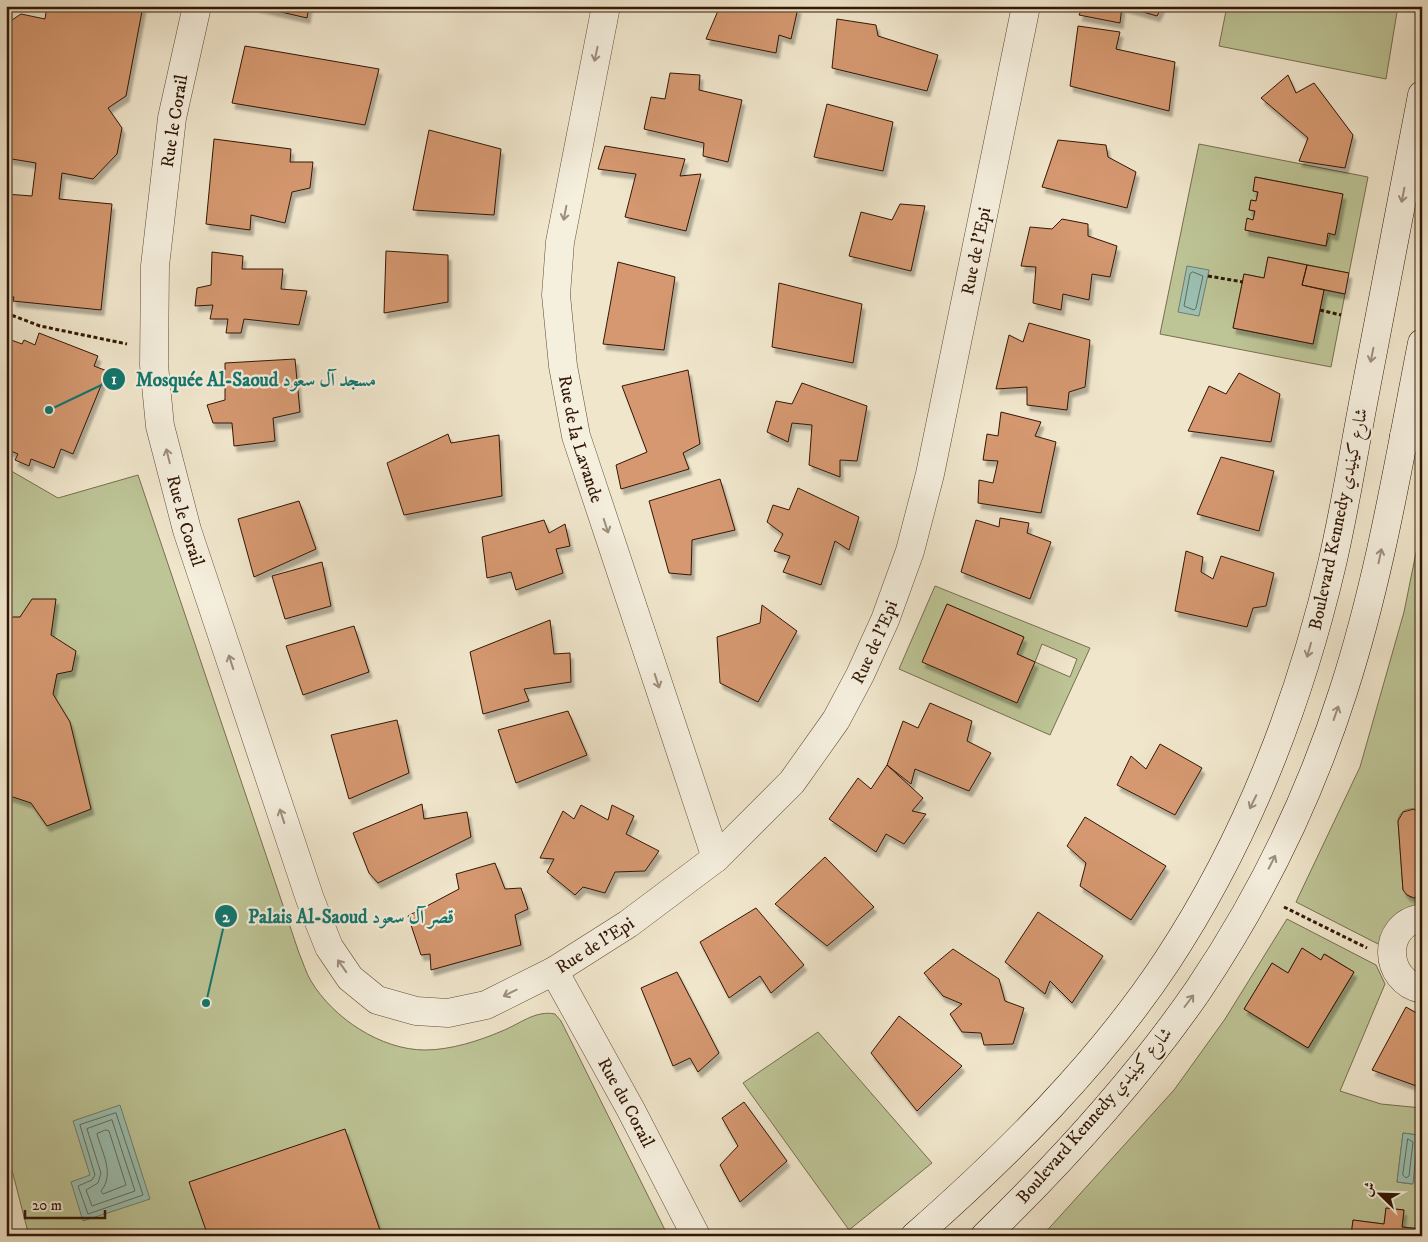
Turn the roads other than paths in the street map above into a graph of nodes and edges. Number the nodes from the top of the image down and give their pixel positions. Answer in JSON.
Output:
{"nodes":[{"id":1,"x":197,"y":6,"type":"edge"},
{"id":2,"x":606,"y":6,"type":"edge"},
{"id":3,"x":1026,"y":6,"type":"edge"},
{"id":4,"x":1422,"y":96,"type":"edge"},
{"id":5,"x":1422,"y":343,"type":"edge"},
{"id":6,"x":1413,"y":437,"type":"edge"},
{"id":7,"x":716,"y":858,"type":"junction"},
{"id":8,"x":1422,"y":918,"type":"edge"},
{"id":9,"x":554,"y":972,"type":"junction"},
{"id":10,"x":1422,"y":989,"type":"edge"},
{"id":11,"x":377,"y":1000,"type":"joint"},
{"id":12,"x":1011,"y":1211,"type":"junction"},
{"id":13,"x":696,"y":1236,"type":"edge"},
{"id":14,"x":914,"y":1236,"type":"edge"},
{"id":15,"x":985,"y":1236,"type":"edge"},
{"id":16,"x":998,"y":1236,"type":"edge"}],
"edges":[{"from":11,"to":1,"type":"street","name":"Rue le Corail","one_way":true},
{"from":2,"to":7,"type":"street","name":"Rue de la Lavande","one_way":true},
{"from":3,"to":7,"type":"street","name":"Rue de l'Epi"},
{"from":4,"to":14,"type":"street","name":"Boulevard Kennedy شارع كينيدي","one_way":true},
{"from":5,"to":6,"type":"street","name":"Boulevard Kennedy شارع كينيدي"},
{"from":12,"to":6,"type":"street","name":"Boulevard Kennedy شارع كينيدي","one_way":true},
{"from":7,"to":9,"type":"street","name":"Rue de l'Epi"},
{"from":8,"to":10,"type":"street"},
{"from":9,"to":11,"type":"street","name":"Rue de l'Epi","one_way":true},
{"from":9,"to":13,"type":"street","name":"Rue du Corail"},
{"from":12,"to":15,"type":"street","name":"Boulevard Kennedy شارع كينيدي"},
{"from":12,"to":16,"type":"street"}]}
